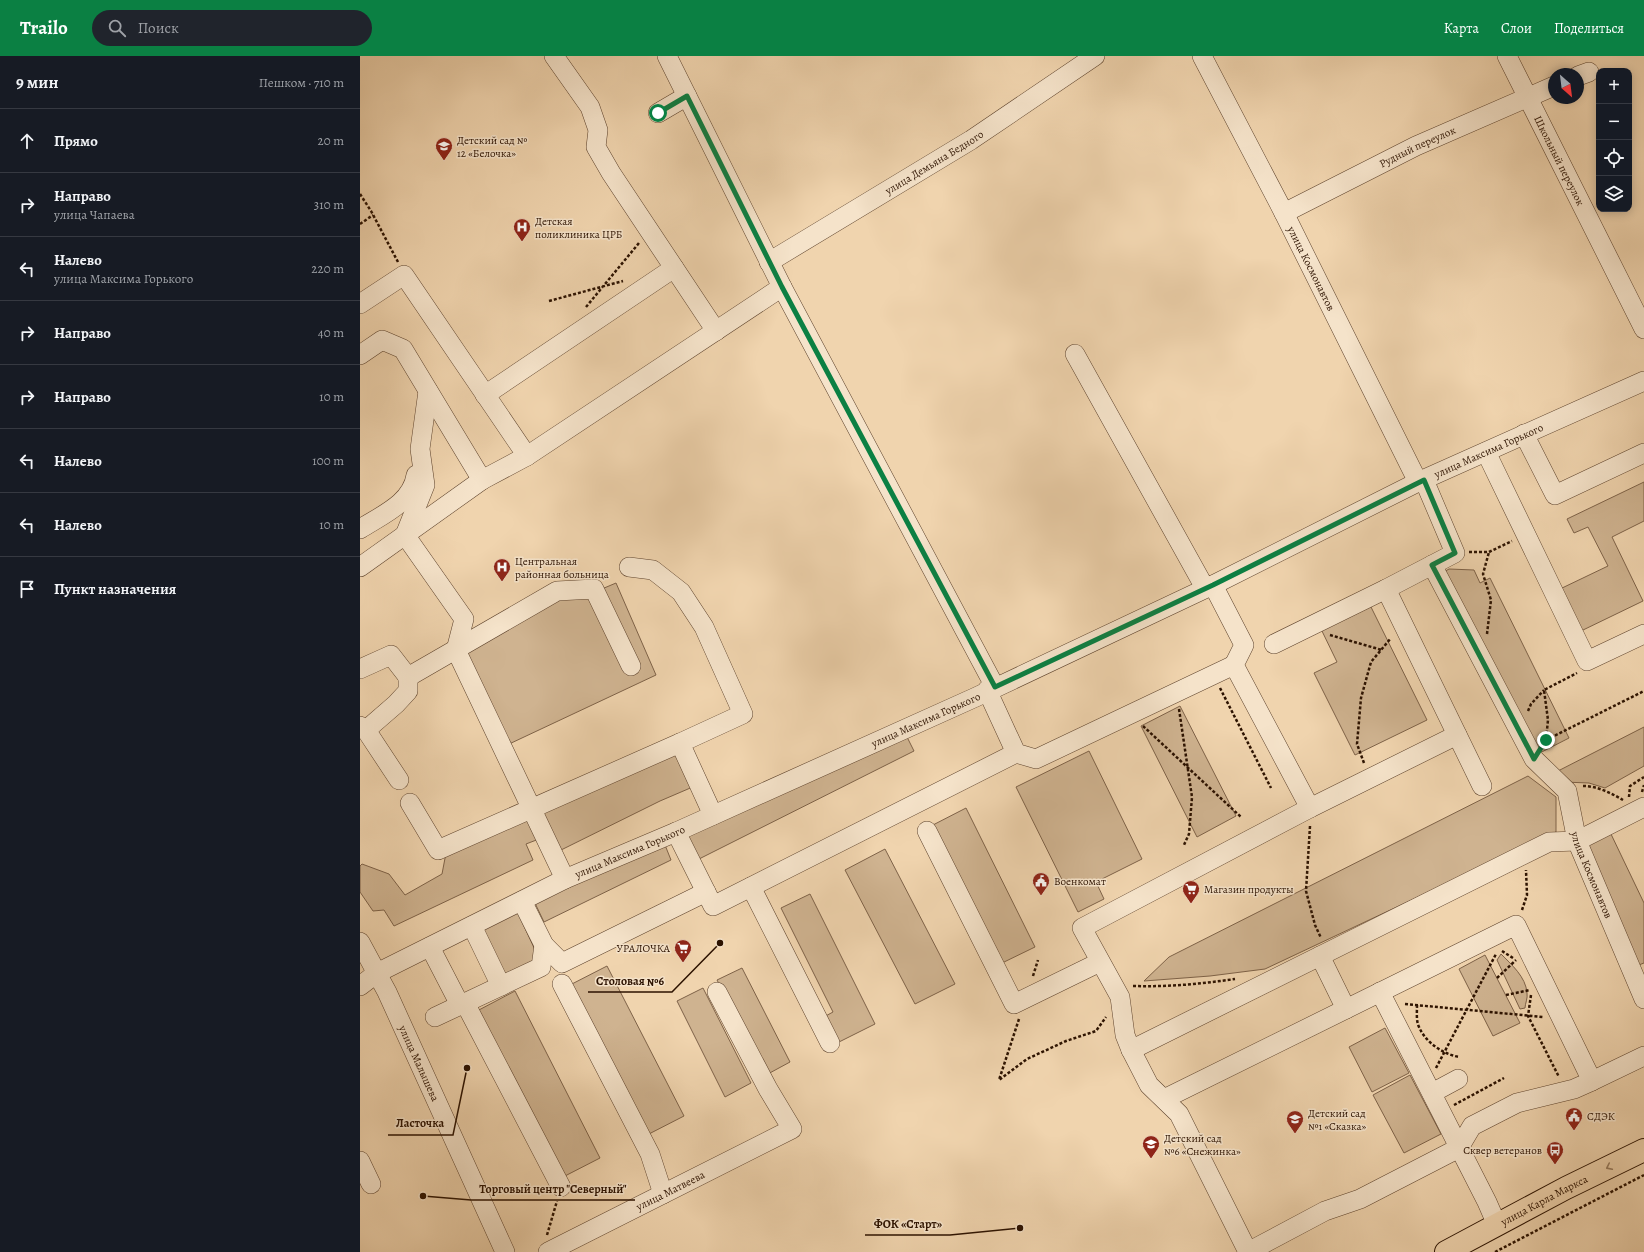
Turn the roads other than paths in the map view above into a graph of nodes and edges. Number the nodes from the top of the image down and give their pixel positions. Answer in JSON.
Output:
{"nodes":[{"id":1,"x":554,"y":56,"type":"edge"},
{"id":2,"x":667,"y":56,"type":"edge"},
{"id":3,"x":1095,"y":56,"type":"edge"},
{"id":4,"x":1202,"y":56,"type":"edge"},
{"id":5,"x":1507,"y":56,"type":"edge"},
{"id":6,"x":1548,"y":88,"type":"edge"},
{"id":7,"x":687,"y":96,"type":"junction"},
{"id":8,"x":1527,"y":97,"type":"junction"},
{"id":9,"x":658,"y":113,"type":"dead end"},
{"id":10,"x":1284,"y":212,"type":"junction"},
{"id":11,"x":769,"y":262,"type":"junction"},
{"id":12,"x":674,"y":268,"type":"junction"},
{"id":13,"x":782,"y":287,"type":"junction"},
{"id":14,"x":360,"y":304,"type":"edge"},
{"id":15,"x":1644,"y":329,"type":"edge"},
{"id":16,"x":716,"y":331,"type":"junction"},
{"id":17,"x":1075,"y":354,"type":"dead end"},
{"id":18,"x":360,"y":355,"type":"edge"},
{"id":19,"x":1644,"y":381,"type":"edge"},
{"id":20,"x":428,"y":392,"type":"junction"},
{"id":21,"x":486,"y":395,"type":"junction"},
{"id":22,"x":1524,"y":434,"type":"junction"},
{"id":23,"x":420,"y":450,"type":"junction"},
{"id":24,"x":1486,"y":452,"type":"junction"},
{"id":25,"x":1644,"y":453,"type":"edge"},
{"id":26,"x":526,"y":456,"type":"junction"},
{"id":27,"x":482,"y":480,"type":"junction"},
{"id":28,"x":1421,"y":481,"type":"junction"},
{"id":29,"x":360,"y":529,"type":"edge"},
{"id":30,"x":405,"y":535,"type":"junction"},
{"id":31,"x":1432,"y":565,"type":"junction"},
{"id":32,"x":360,"y":567,"type":"edge"},
{"id":33,"x":629,"y":567,"type":"dead end"},
{"id":34,"x":1209,"y":587,"type":"junction"},
{"id":35,"x":1386,"y":589,"type":"junction"},
{"id":36,"x":1644,"y":634,"type":"edge"},
{"id":37,"x":1274,"y":644,"type":"dead end"},
{"id":38,"x":456,"y":650,"type":"junction"},
{"id":39,"x":1234,"y":665,"type":"junction"},
{"id":40,"x":631,"y":666,"type":"dead end"},
{"id":41,"x":360,"y":669,"type":"edge"},
{"id":42,"x":408,"y":677,"type":"junction"},
{"id":43,"x":991,"y":689,"type":"junction"},
{"id":44,"x":363,"y":728,"type":"edge"},
{"id":45,"x":1457,"y":735,"type":"junction"},
{"id":46,"x":680,"y":743,"type":"junction"},
{"id":47,"x":1016,"y":753,"type":"junction"},
{"id":48,"x":398,"y":780,"type":"dead end"},
{"id":49,"x":1482,"y":786,"type":"dead end"},
{"id":50,"x":410,"y":803,"type":"dead end"},
{"id":51,"x":1310,"y":808,"type":"junction"},
{"id":52,"x":532,"y":809,"type":"junction"},
{"id":53,"x":1641,"y":809,"type":"edge"},
{"id":54,"x":712,"y":816,"type":"junction"},
{"id":55,"x":927,"y":831,"type":"dead end"},
{"id":56,"x":676,"y":832,"type":"junction"},
{"id":57,"x":1577,"y":841,"type":"junction"},
{"id":58,"x":565,"y":879,"type":"junction"},
{"id":59,"x":751,"y":887,"type":"junction"},
{"id":60,"x":706,"y":892,"type":"junction"},
{"id":61,"x":522,"y":901,"type":"junction"},
{"id":62,"x":472,"y":926,"type":"junction"},
{"id":63,"x":360,"y":942,"type":"edge"},
{"id":64,"x":544,"y":945,"type":"junction"},
{"id":65,"x":430,"y":947,"type":"junction"},
{"id":66,"x":1324,"y":954,"type":"junction"},
{"id":67,"x":1100,"y":962,"type":"junction"},
{"id":68,"x":377,"y":973,"type":"junction"},
{"id":69,"x":562,"y":984,"type":"dead end"},
{"id":70,"x":360,"y":986,"type":"edge"},
{"id":71,"x":501,"y":986,"type":"junction"},
{"id":72,"x":717,"y":992,"type":"dead end"},
{"id":73,"x":1383,"y":997,"type":"junction"},
{"id":74,"x":1644,"y":999,"type":"edge"},
{"id":75,"x":462,"y":1004,"type":"junction"},
{"id":76,"x":1346,"y":1009,"type":"junction"},
{"id":77,"x":435,"y":1017,"type":"dead end"},
{"id":78,"x":830,"y":1043,"type":"dead end"},
{"id":79,"x":1131,"y":1050,"type":"junction"},
{"id":80,"x":1644,"y":1056,"type":"edge"},
{"id":81,"x":1458,"y":1079,"type":"dead end"},
{"id":82,"x":1592,"y":1081,"type":"junction"},
{"id":83,"x":1430,"y":1088,"type":"junction"},
{"id":84,"x":1164,"y":1099,"type":"junction"},
{"id":85,"x":1460,"y":1148,"type":"junction"},
{"id":86,"x":1644,"y":1150,"type":"edge"},
{"id":87,"x":360,"y":1161,"type":"edge"},
{"id":88,"x":371,"y":1184,"type":"dead end"},
{"id":89,"x":561,"y":1187,"type":"road end"},
{"id":90,"x":663,"y":1194,"type":"junction"},
{"id":91,"x":1497,"y":1225,"type":"junction"},
{"id":92,"x":547,"y":1245,"type":"edge"},
{"id":93,"x":505,"y":1252,"type":"edge"},
{"id":94,"x":1248,"y":1252,"type":"edge"},
{"id":95,"x":1446,"y":1252,"type":"edge"}],
"edges":[{"from":1,"to":12,"type":"street"},
{"from":2,"to":7,"type":"street"},
{"from":3,"to":11,"type":"street","name":"улица Демьяна Бедного"},
{"from":4,"to":10,"type":"street","name":"улица Космонавтов"},
{"from":5,"to":8,"type":"street","name":"Школьный переулок"},
{"from":6,"to":8,"type":"street","name":"Рудный переулок"},
{"from":7,"to":9,"type":"street"},
{"from":7,"to":11,"type":"street"},
{"from":8,"to":10,"type":"street","name":"Рудный переулок"},
{"from":8,"to":15,"type":"street","name":"Школьный переулок"},
{"from":10,"to":28,"type":"street","name":"улица Космонавтов"},
{"from":11,"to":13,"type":"street"},
{"from":12,"to":16,"type":"street"},
{"from":12,"to":21,"type":"street"},
{"from":13,"to":16,"type":"street"},
{"from":13,"to":43,"type":"street"},
{"from":14,"to":21,"type":"street"},
{"from":16,"to":26,"type":"street"},
{"from":17,"to":34,"type":"street"},
{"from":18,"to":20,"type":"street"},
{"from":19,"to":22,"type":"street","name":"улица Максима Горького"},
{"from":20,"to":23,"type":"street"},
{"from":20,"to":27,"type":"street"},
{"from":21,"to":26,"type":"street"},
{"from":22,"to":24,"type":"street","name":"улица Максима Горького"},
{"from":22,"to":25,"type":"street"},
{"from":23,"to":29,"type":"street"},
{"from":23,"to":30,"type":"street"},
{"from":24,"to":28,"type":"street","name":"улица Максима Горького"},
{"from":24,"to":36,"type":"street"},
{"from":26,"to":27,"type":"street"},
{"from":27,"to":30,"type":"street"},
{"from":28,"to":31,"type":"street","name":"улица Космонавтов"},
{"from":28,"to":34,"type":"street","name":"улица Максима Горького"},
{"from":30,"to":32,"type":"street"},
{"from":30,"to":38,"type":"street"},
{"from":31,"to":35,"type":"street"},
{"from":31,"to":57,"type":"street","name":"улица Космонавтов"},
{"from":33,"to":46,"type":"street"},
{"from":34,"to":39,"type":"street"},
{"from":34,"to":43,"type":"street","name":"улица Максима Горького"},
{"from":35,"to":37,"type":"street"},
{"from":35,"to":45,"type":"street"},
{"from":38,"to":40,"type":"street"},
{"from":38,"to":42,"type":"street"},
{"from":38,"to":52,"type":"street"},
{"from":39,"to":47,"type":"street"},
{"from":39,"to":51,"type":"street"},
{"from":41,"to":42,"type":"street"},
{"from":42,"to":44,"type":"street"},
{"from":43,"to":47,"type":"street"},
{"from":43,"to":54,"type":"street","name":"улица Максима Горького"},
{"from":44,"to":48,"type":"street"},
{"from":45,"to":49,"type":"street"},
{"from":45,"to":51,"type":"street"},
{"from":46,"to":52,"type":"street"},
{"from":46,"to":54,"type":"street"},
{"from":47,"to":59,"type":"street"},
{"from":50,"to":52,"type":"street"},
{"from":51,"to":67,"type":"street"},
{"from":52,"to":58,"type":"street"},
{"from":53,"to":57,"type":"street"},
{"from":54,"to":56,"type":"street","name":"улица Максима Горького"},
{"from":55,"to":67,"type":"street"},
{"from":56,"to":58,"type":"street","name":"улица Максима Горького"},
{"from":56,"to":60,"type":"street"},
{"from":57,"to":66,"type":"street"},
{"from":57,"to":74,"type":"street","name":"улица Космонавтов"},
{"from":58,"to":61,"type":"street","name":"улица Максима Горького"},
{"from":59,"to":60,"type":"street"},
{"from":59,"to":78,"type":"street"},
{"from":60,"to":64,"type":"street"},
{"from":61,"to":62,"type":"street","name":"улица Максима Горького"},
{"from":61,"to":64,"type":"street"},
{"from":62,"to":65,"type":"street","name":"улица Максима Горького"},
{"from":62,"to":71,"type":"street"},
{"from":63,"to":68,"type":"street","name":"улица Малышева"},
{"from":64,"to":71,"type":"street"},
{"from":65,"to":68,"type":"street","name":"улица Максима Горького"},
{"from":65,"to":75,"type":"street"},
{"from":66,"to":76,"type":"street"},
{"from":66,"to":79,"type":"street"},
{"from":67,"to":79,"type":"street"},
{"from":68,"to":70,"type":"street","name":"улица Максима Горького"},
{"from":68,"to":93,"type":"street","name":"улица Малышева"},
{"from":69,"to":90,"type":"street"},
{"from":71,"to":75,"type":"street"},
{"from":72,"to":90,"type":"street","name":"улица Матвеева"},
{"from":73,"to":76,"type":"street"},
{"from":73,"to":82,"type":"street"},
{"from":73,"to":83,"type":"street"},
{"from":75,"to":77,"type":"street"},
{"from":75,"to":89,"type":"street"},
{"from":76,"to":84,"type":"street"},
{"from":79,"to":84,"type":"street"},
{"from":80,"to":82,"type":"street"},
{"from":81,"to":83,"type":"street"},
{"from":82,"to":85,"type":"street"},
{"from":83,"to":85,"type":"street"},
{"from":84,"to":94,"type":"street"},
{"from":85,"to":91,"type":"street"},
{"from":85,"to":94,"type":"street"},
{"from":86,"to":91,"type":"main road","name":"улица Карла Маркса","one_way":true},
{"from":87,"to":88,"type":"street"},
{"from":90,"to":92,"type":"street","name":"улица Матвеева"},
{"from":91,"to":95,"type":"main road","name":"улица Карла Маркса"}]}
